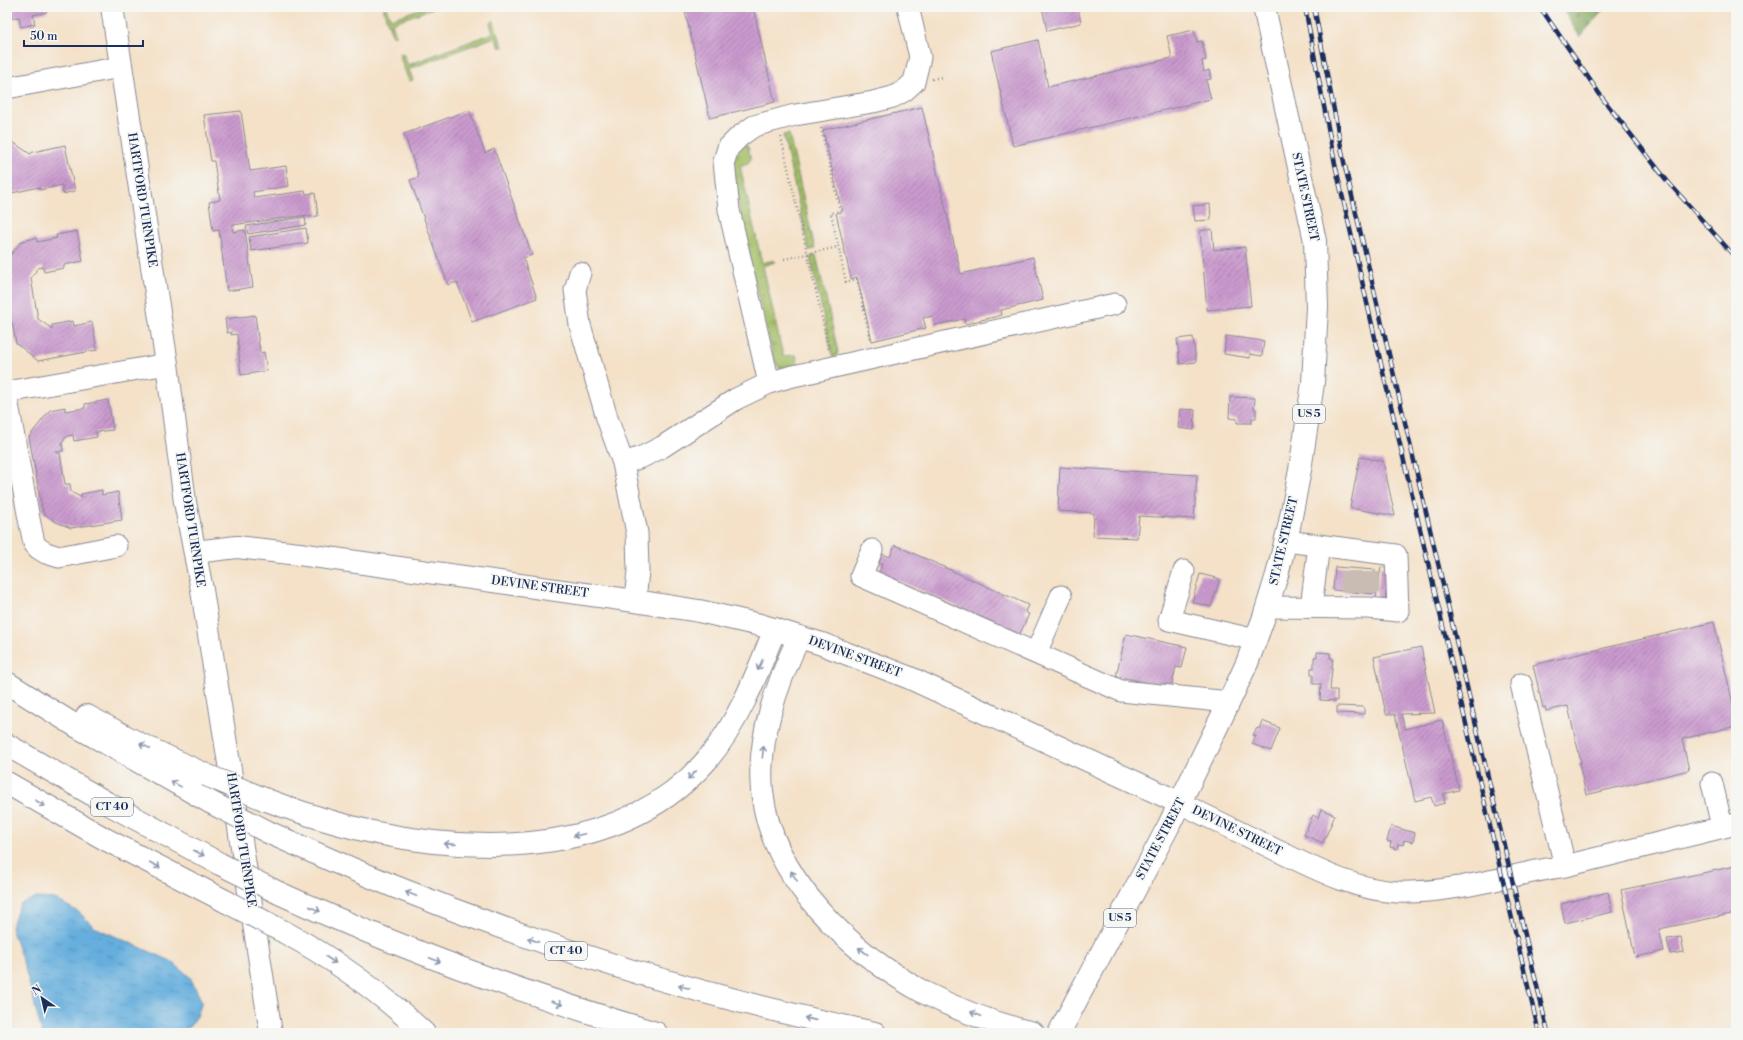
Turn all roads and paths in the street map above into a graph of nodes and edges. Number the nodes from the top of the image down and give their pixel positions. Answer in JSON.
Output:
{"nodes":[{"id":1,"x":112,"y":7,"type":"edge"},
{"id":2,"x":908,"y":7,"type":"edge"},
{"id":3,"x":1264,"y":7,"type":"edge"},
{"id":4,"x":121,"y":66,"type":"junction"},
{"id":5,"x":7,"y":88,"type":"edge"},
{"id":6,"x":820,"y":122,"type":"dead end"},
{"id":7,"x":838,"y":247,"type":"junction"},
{"id":8,"x":784,"y":259,"type":"dead end"},
{"id":9,"x":580,"y":273,"type":"dead end"},
{"id":10,"x":1115,"y":304,"type":"dead end"},
{"id":11,"x":873,"y":358,"type":"junction"},
{"id":12,"x":167,"y":364,"type":"junction"},
{"id":13,"x":769,"y":383,"type":"junction"},
{"id":14,"x":7,"y":392,"type":"edge"},
{"id":15,"x":7,"y":399,"type":"edge"},
{"id":16,"x":623,"y":463,"type":"junction"},
{"id":17,"x":1286,"y":541,"type":"junction"},
{"id":18,"x":116,"y":546,"type":"dead end"},
{"id":19,"x":872,"y":550,"type":"dead end"},
{"id":20,"x":194,"y":552,"type":"junction"},
{"id":21,"x":1349,"y":555,"type":"junction"},
{"id":22,"x":1184,"y":571,"type":"dead end"},
{"id":23,"x":1061,"y":596,"type":"dead end"},
{"id":24,"x":635,"y":601,"type":"junction"},
{"id":25,"x":1268,"y":606,"type":"junction"},
{"id":26,"x":1319,"y":608,"type":"junction"},
{"id":27,"x":775,"y":629,"type":"junction"},
{"id":28,"x":799,"y":636,"type":"junction"},
{"id":29,"x":1256,"y":640,"type":"junction"},
{"id":30,"x":1036,"y":653,"type":"junction"},
{"id":31,"x":1521,"y":684,"type":"dead end"},
{"id":32,"x":15,"y":688,"type":"edge"},
{"id":33,"x":1229,"y":702,"type":"junction"},
{"id":34,"x":7,"y":745,"type":"edge"},
{"id":35,"x":7,"y":782,"type":"edge"},
{"id":36,"x":1712,"y":783,"type":"dead end"},
{"id":37,"x":1180,"y":803,"type":"junction"},
{"id":38,"x":1729,"y":826,"type":"edge"},
{"id":39,"x":1565,"y":866,"type":"junction"},
{"id":40,"x":1029,"y":1032,"type":"edge"},
{"id":41,"x":271,"y":1033,"type":"edge"},
{"id":42,"x":424,"y":1033,"type":"edge"},
{"id":43,"x":656,"y":1033,"type":"edge"},
{"id":44,"x":875,"y":1033,"type":"edge"},
{"id":45,"x":1059,"y":1033,"type":"edge"}],
"edges":[{"from":1,"to":4,"type":"main road","name":"HARTFORD TURNPIKE"},
{"from":2,"to":13,"type":"street"},
{"from":3,"to":17,"type":"main road","name":"STATE STREET","number":"US 5"},
{"from":4,"to":5,"type":"street"},
{"from":4,"to":12,"type":"main road","name":"HARTFORD TURNPIKE"},
{"from":6,"to":7,"type":"path"},
{"from":7,"to":8,"type":"path"},
{"from":7,"to":11,"type":"path"},
{"from":9,"to":16,"type":"street"},
{"from":10,"to":11,"type":"street"},
{"from":11,"to":13,"type":"street"},
{"from":12,"to":14,"type":"street"},
{"from":12,"to":20,"type":"main road","name":"HARTFORD TURNPIKE"},
{"from":13,"to":16,"type":"street"},
{"from":15,"to":18,"type":"street"},
{"from":16,"to":24,"type":"street"},
{"from":17,"to":21,"type":"street"},
{"from":17,"to":25,"type":"main road","name":"STATE STREET","number":"US 5"},
{"from":19,"to":30,"type":"street"},
{"from":20,"to":24,"type":"main road","name":"DEVINE STREET"},
{"from":20,"to":41,"type":"main road","name":"HARTFORD TURNPIKE"},
{"from":21,"to":26,"type":"street"},
{"from":21,"to":26,"type":"street"},
{"from":22,"to":29,"type":"street"},
{"from":23,"to":30,"type":"street"},
{"from":24,"to":27,"type":"main road","name":"DEVINE STREET"},
{"from":25,"to":26,"type":"street"},
{"from":25,"to":29,"type":"main road","name":"STATE STREET","number":"US 5"},
{"from":27,"to":28,"type":"main road","name":"DEVINE STREET"},
{"from":27,"to":32,"type":"main road","one_way":true,"bridge":true},
{"from":28,"to":37,"type":"main road","name":"DEVINE STREET"},
{"from":40,"to":28,"type":"main road","one_way":true},
{"from":29,"to":33,"type":"main road","name":"STATE STREET","number":"US 5"},
{"from":30,"to":33,"type":"street"},
{"from":31,"to":39,"type":"street"},
{"from":44,"to":32,"type":"main road","number":"CT 40","one_way":true,"bridge":true},
{"from":33,"to":37,"type":"main road","name":"STATE STREET","number":"US 5"},
{"from":34,"to":43,"type":"main road","number":"CT 40","one_way":true,"bridge":true},
{"from":35,"to":42,"type":"main road","one_way":true,"bridge":true},
{"from":36,"to":38,"type":"street"},
{"from":37,"to":39,"type":"street","name":"DEVINE STREET"},
{"from":37,"to":45,"type":"main road","name":"STATE STREET","number":"US 5"},
{"from":38,"to":39,"type":"street","name":"DEVINE STREET"}]}
